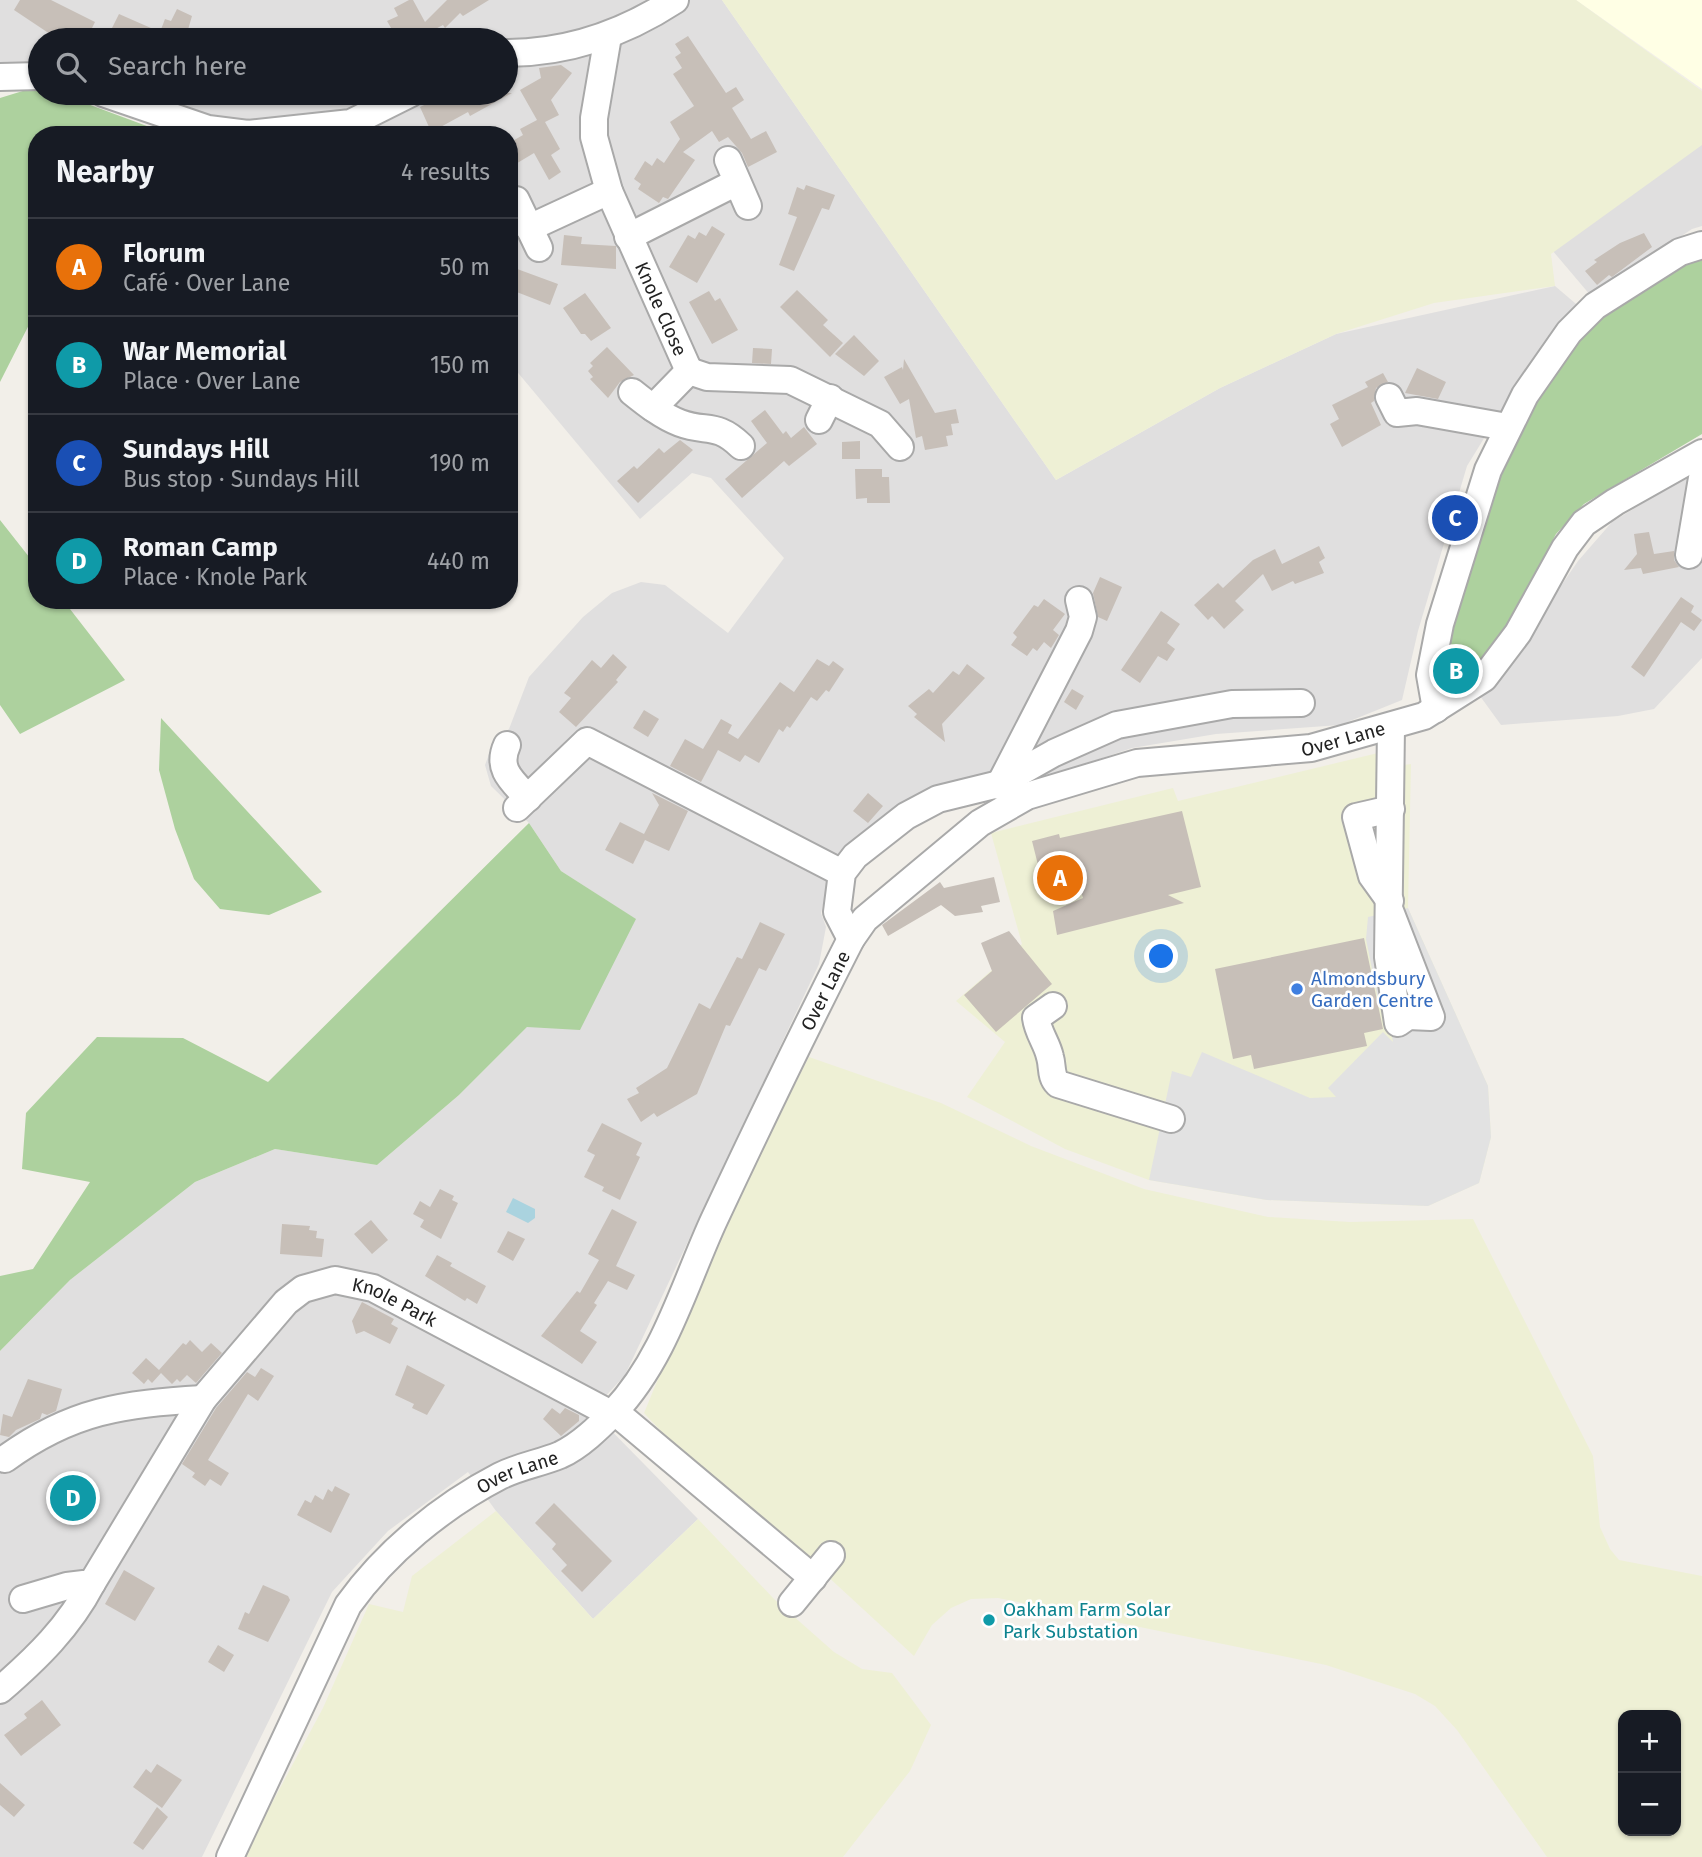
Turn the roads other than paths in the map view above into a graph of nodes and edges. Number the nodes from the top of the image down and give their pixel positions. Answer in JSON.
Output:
{"nodes":[{"id":1,"x":675,"y":0,"type":"edge"},
{"id":2,"x":608,"y":36,"type":"junction"},
{"id":3,"x":518,"y":53,"type":"edge"},
{"id":4,"x":28,"y":76,"type":"edge"},
{"id":5,"x":0,"y":77,"type":"edge"},
{"id":6,"x":138,"y":105,"type":"edge"},
{"id":7,"x":387,"y":105,"type":"edge"},
{"id":8,"x":199,"y":126,"type":"edge"},
{"id":9,"x":323,"y":126,"type":"edge"},
{"id":10,"x":738,"y":183,"type":"dead end"},
{"id":11,"x":609,"y":191,"type":"junction"},
{"id":12,"x":518,"y":204,"type":"edge"},
{"id":13,"x":628,"y":237,"type":"junction"},
{"id":14,"x":1702,"y":245,"type":"edge"},
{"id":15,"x":689,"y":371,"type":"junction"},
{"id":16,"x":632,"y":392,"type":"dead end"},
{"id":17,"x":1389,"y":397,"type":"dead end"},
{"id":18,"x":653,"y":408,"type":"junction"},
{"id":19,"x":1507,"y":427,"type":"junction"},
{"id":20,"x":741,"y":446,"type":"dead end"},
{"id":21,"x":900,"y":447,"type":"dead end"},
{"id":22,"x":1702,"y":453,"type":"edge"},
{"id":23,"x":1702,"y":478,"type":"edge"},
{"id":24,"x":1689,"y":555,"type":"dead end"},
{"id":25,"x":1079,"y":600,"type":"dead end"},
{"id":26,"x":1301,"y":703,"type":"dead end"},
{"id":27,"x":1436,"y":709,"type":"junction"},
{"id":28,"x":1391,"y":727,"type":"junction"},
{"id":29,"x":507,"y":745,"type":"dead end"},
{"id":30,"x":1000,"y":796,"type":"junction"},
{"id":31,"x":1391,"y":809,"type":"junction"},
{"id":32,"x":842,"y":873,"type":"junction"},
{"id":33,"x":1390,"y":906,"type":"junction"},
{"id":34,"x":851,"y":939,"type":"junction"},
{"id":35,"x":1052,"y":1006,"type":"dead end"},
{"id":36,"x":1171,"y":1119,"type":"dead end"},
{"id":37,"x":203,"y":1399,"type":"junction"},
{"id":38,"x":613,"y":1413,"type":"junction"},
{"id":39,"x":5,"y":1459,"type":"dead end"},
{"id":40,"x":831,"y":1555,"type":"dead end"},
{"id":41,"x":813,"y":1578,"type":"junction"},
{"id":42,"x":93,"y":1583,"type":"junction"},
{"id":43,"x":23,"y":1599,"type":"dead end"},
{"id":44,"x":792,"y":1603,"type":"dead end"},
{"id":45,"x":0,"y":1690,"type":"edge"},
{"id":46,"x":230,"y":1857,"type":"edge"}],
"edges":[{"from":1,"to":2,"type":"street"},
{"from":2,"to":3,"type":"street"},
{"from":2,"to":11,"type":"street","name":"Knole Close"},
{"from":4,"to":5,"type":"street"},
{"from":6,"to":8,"type":"street"},
{"from":7,"to":9,"type":"street"},
{"from":10,"to":13,"type":"street","name":"Knole Close"},
{"from":11,"to":12,"type":"street"},
{"from":11,"to":13,"type":"street","name":"Knole Close"},
{"from":13,"to":15,"type":"street","name":"Knole Close"},
{"from":14,"to":19,"type":"street"},
{"from":15,"to":18,"type":"street","name":"Knole Close"},
{"from":15,"to":21,"type":"street"},
{"from":16,"to":18,"type":"street"},
{"from":17,"to":19,"type":"street"},
{"from":18,"to":20,"type":"street"},
{"from":19,"to":27,"type":"street"},
{"from":22,"to":27,"type":"street","name":"Over Lane"},
{"from":23,"to":24,"type":"street"},
{"from":25,"to":30,"type":"street"},
{"from":26,"to":30,"type":"street"},
{"from":27,"to":28,"type":"street","name":"Over Lane"},
{"from":28,"to":30,"type":"street","name":"Over Lane"},
{"from":28,"to":31,"type":"street"},
{"from":29,"to":32,"type":"street"},
{"from":30,"to":32,"type":"street"},
{"from":30,"to":34,"type":"street","name":"Over Lane"},
{"from":31,"to":33,"type":"street"},
{"from":31,"to":33,"type":"street"},
{"from":32,"to":34,"type":"street"},
{"from":33,"to":33,"type":"street"},
{"from":34,"to":38,"type":"street","name":"Over Lane"},
{"from":35,"to":36,"type":"street"},
{"from":37,"to":38,"type":"street","name":"Knole Park"},
{"from":37,"to":39,"type":"street"},
{"from":37,"to":42,"type":"street","name":"Knole Park"},
{"from":38,"to":41,"type":"street","name":"Knole Park"},
{"from":38,"to":46,"type":"street","name":"Over Lane"},
{"from":40,"to":41,"type":"street"},
{"from":41,"to":44,"type":"street"},
{"from":42,"to":43,"type":"street"},
{"from":42,"to":45,"type":"street","name":"Knole Park"}]}
